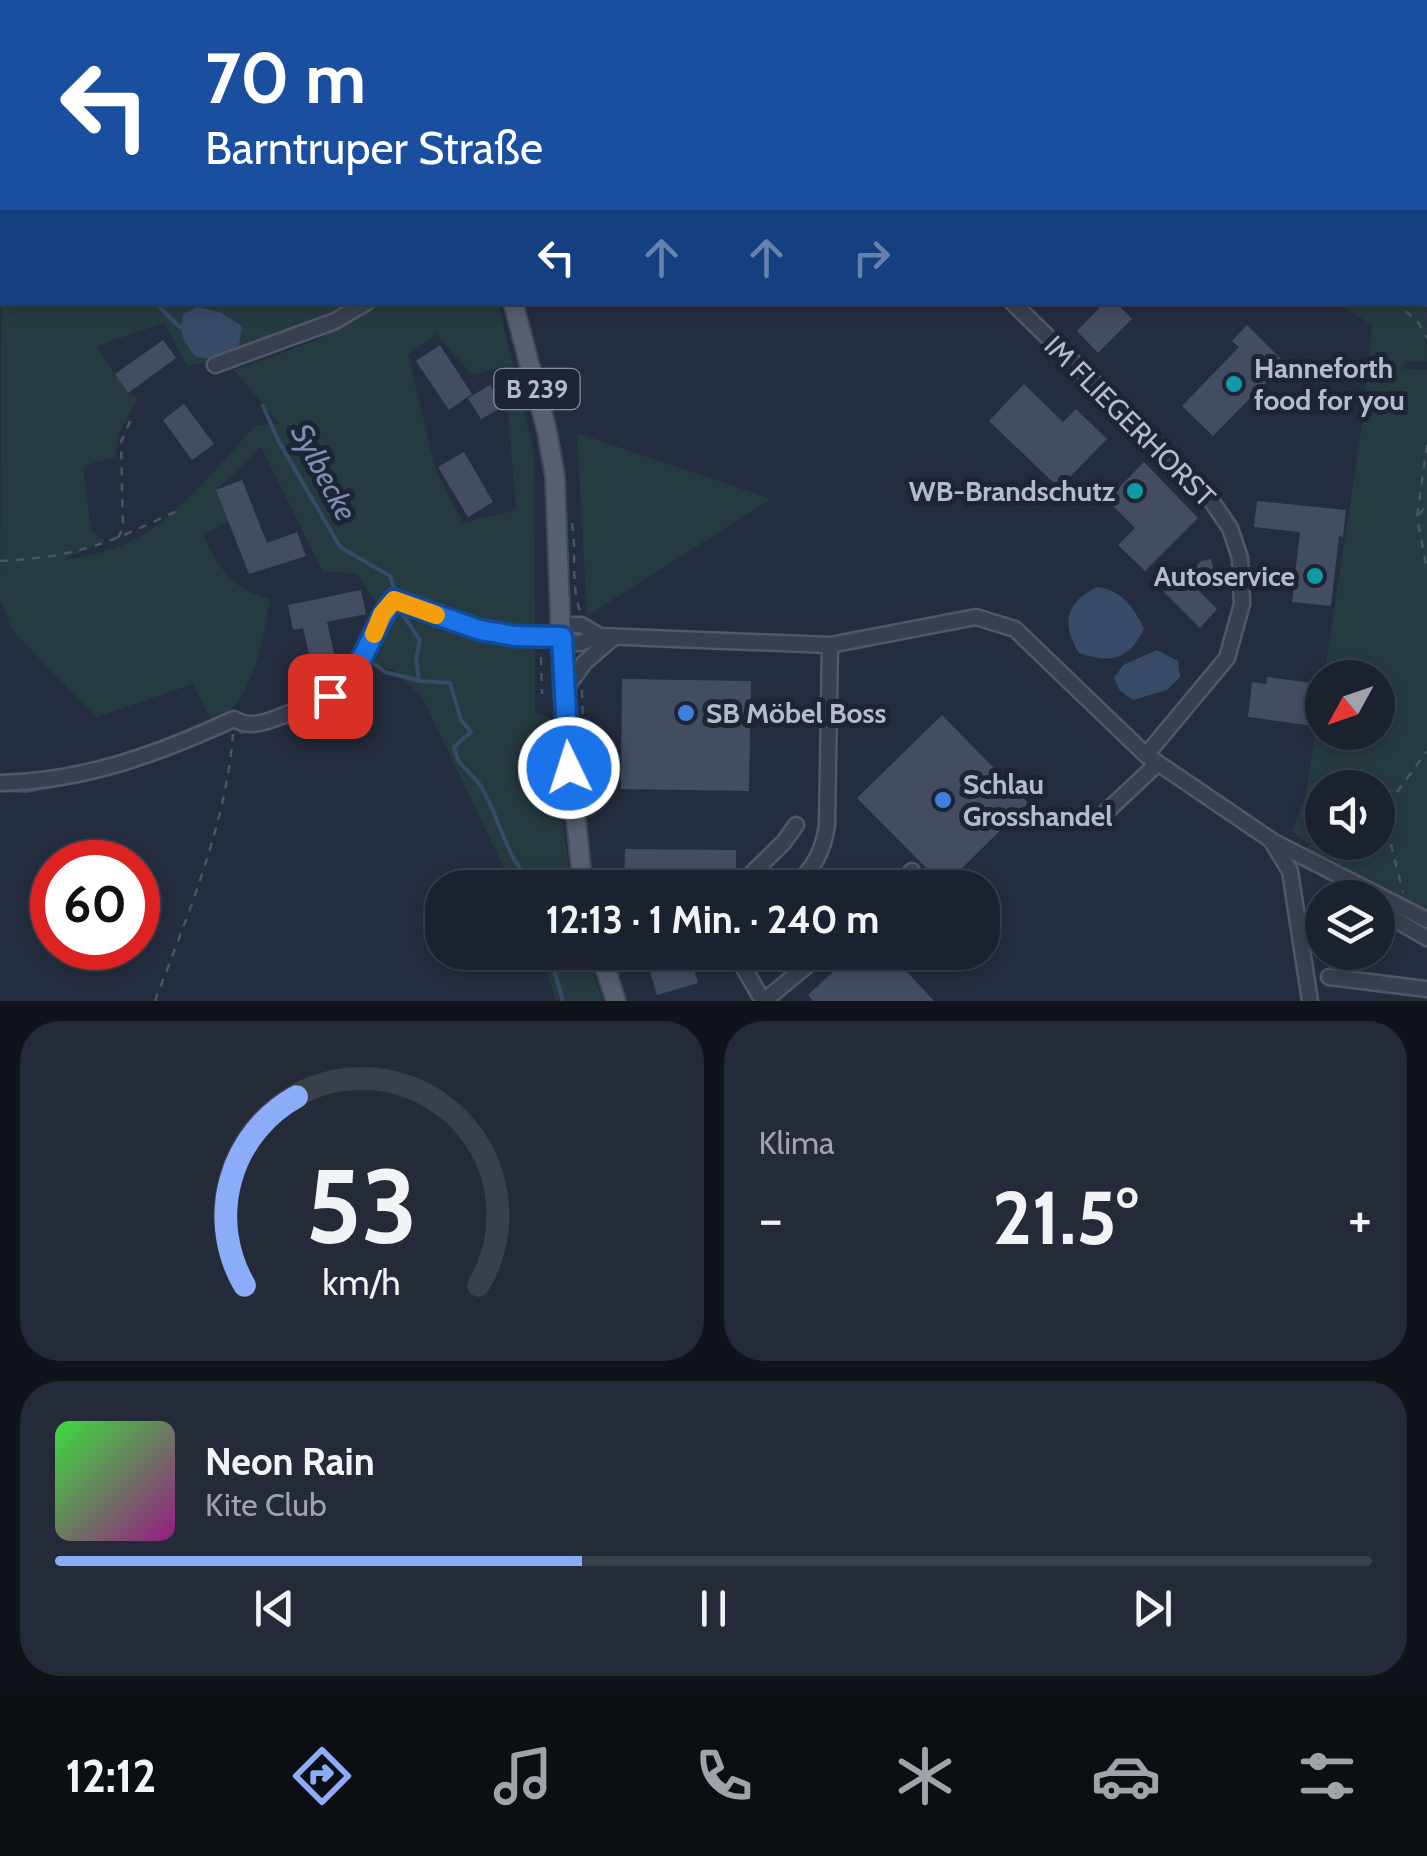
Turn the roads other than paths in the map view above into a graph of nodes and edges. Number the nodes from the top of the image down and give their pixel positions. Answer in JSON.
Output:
{"nodes":[{"id":1,"x":361,"y":305,"type":"edge"},
{"id":2,"x":514,"y":305,"type":"edge"},
{"id":3,"x":1015,"y":305,"type":"edge"},
{"id":4,"x":218,"y":364,"type":"dead end"},
{"id":5,"x":562,"y":635,"type":"junction"},
{"id":6,"x":607,"y":637,"type":"junction"},
{"id":7,"x":830,"y":644,"type":"junction"},
{"id":8,"x":564,"y":692,"type":"junction"},
{"id":9,"x":1151,"y":759,"type":"junction"},
{"id":10,"x":0,"y":783,"type":"edge"},
{"id":11,"x":1106,"y":812,"type":"dead end"},
{"id":12,"x":796,"y":825,"type":"dead end"},
{"id":13,"x":1272,"y":840,"type":"junction"},
{"id":14,"x":581,"y":870,"type":"edge"},
{"id":15,"x":755,"y":870,"type":"edge"},
{"id":16,"x":811,"y":870,"type":"edge"},
{"id":17,"x":1395,"y":920,"type":"edge"},
{"id":18,"x":1427,"y":920,"type":"edge"},
{"id":19,"x":1427,"y":938,"type":"edge"},
{"id":20,"x":606,"y":970,"type":"edge"},
{"id":21,"x":744,"y":970,"type":"edge"},
{"id":22,"x":802,"y":970,"type":"edge"},
{"id":23,"x":1329,"y":978,"type":"dead end"},
{"id":24,"x":1427,"y":989,"type":"edge"},
{"id":25,"x":616,"y":1001,"type":"edge"},
{"id":26,"x":764,"y":1001,"type":"edge"},
{"id":27,"x":1310,"y":1001,"type":"edge"}],
"edges":[{"from":1,"to":4,"type":"street"},
{"from":2,"to":5,"type":"main road","number":"B 239"},
{"from":3,"to":9,"type":"street","name":"IM FLIEGERHORST"},
{"from":5,"to":6,"type":"street"},
{"from":5,"to":8,"type":"main road","number":"B 239"},
{"from":5,"to":10,"type":"street"},
{"from":6,"to":7,"type":"street"},
{"from":6,"to":8,"type":"street"},
{"from":7,"to":9,"type":"street"},
{"from":7,"to":16,"type":"street"},
{"from":8,"to":14,"type":"main road","number":"B 239"},
{"from":9,"to":11,"type":"street","name":"IM FLIEGERHORST"},
{"from":9,"to":13,"type":"street"},
{"from":12,"to":15,"type":"street"},
{"from":13,"to":18,"type":"street"},
{"from":13,"to":27,"type":"street"},
{"from":17,"to":19,"type":"street"},
{"from":20,"to":25,"type":"main road"},
{"from":21,"to":26,"type":"street"},
{"from":22,"to":26,"type":"street"},
{"from":23,"to":24,"type":"street"}]}
